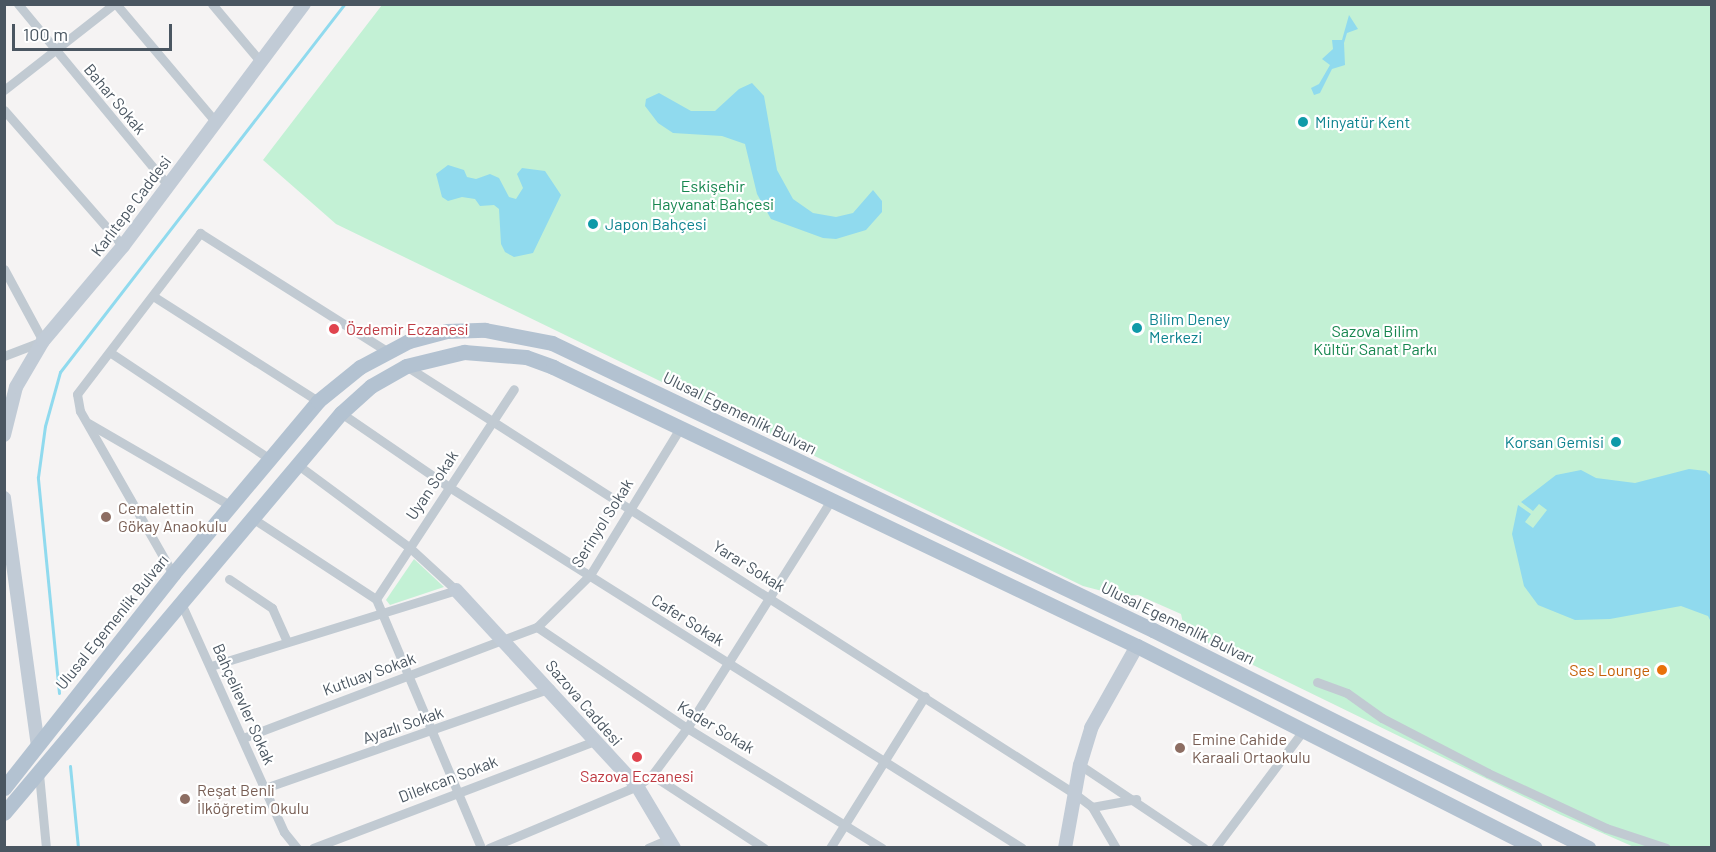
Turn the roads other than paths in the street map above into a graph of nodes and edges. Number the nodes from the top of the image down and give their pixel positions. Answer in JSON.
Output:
{"nodes":[{"id":1,"x":18,"y":4,"type":"edge"},
{"id":2,"x":115,"y":4,"type":"edge"},
{"id":3,"x":212,"y":4,"type":"edge"},
{"id":4,"x":304,"y":4,"type":"edge"},
{"id":5,"x":55,"y":52,"type":"junction"},
{"id":6,"x":260,"y":61,"type":"junction"},
{"id":7,"x":4,"y":90,"type":"edge"},
{"id":8,"x":4,"y":110,"type":"edge"},
{"id":9,"x":214,"y":120,"type":"junction"},
{"id":10,"x":168,"y":185,"type":"junction"},
{"id":11,"x":123,"y":246,"type":"junction"},
{"id":12,"x":4,"y":269,"type":"edge"},
{"id":13,"x":153,"y":297,"type":"junction"},
{"id":14,"x":43,"y":341,"type":"junction"},
{"id":15,"x":387,"y":351,"type":"junction"},
{"id":16,"x":111,"y":353,"type":"junction"},
{"id":17,"x":4,"y":356,"type":"edge"},
{"id":18,"x":406,"y":366,"type":"junction"},
{"id":19,"x":514,"y":389,"type":"dead end"},
{"id":20,"x":318,"y":401,"type":"junction"},
{"id":21,"x":341,"y":413,"type":"junction"},
{"id":22,"x":86,"y":421,"type":"junction"},
{"id":23,"x":491,"y":424,"type":"junction"},
{"id":24,"x":680,"y":428,"type":"junction"},
{"id":25,"x":4,"y":435,"type":"edge"},
{"id":26,"x":270,"y":459,"type":"junction"},
{"id":27,"x":298,"y":465,"type":"junction"},
{"id":28,"x":449,"y":487,"type":"junction"},
{"id":29,"x":4,"y":498,"type":"edge"},
{"id":30,"x":831,"y":500,"type":"junction"},
{"id":31,"x":231,"y":506,"type":"junction"},
{"id":32,"x":628,"y":508,"type":"junction"},
{"id":33,"x":252,"y":518,"type":"junction"},
{"id":34,"x":409,"y":547,"type":"junction"},
{"id":35,"x":8,"y":553,"type":"edge"},
{"id":36,"x":173,"y":574,"type":"junction"},
{"id":37,"x":590,"y":575,"type":"junction"},
{"id":38,"x":229,"y":579,"type":"dead end"},
{"id":39,"x":456,"y":590,"type":"junction"},
{"id":40,"x":768,"y":596,"type":"junction"},
{"id":41,"x":376,"y":599,"type":"junction"},
{"id":42,"x":181,"y":603,"type":"junction"},
{"id":43,"x":381,"y":613,"type":"junction"},
{"id":44,"x":537,"y":627,"type":"junction"},
{"id":45,"x":506,"y":640,"type":"junction"},
{"id":46,"x":287,"y":641,"type":"junction"},
{"id":47,"x":1137,"y":646,"type":"junction"},
{"id":48,"x":727,"y":663,"type":"junction"},
{"id":49,"x":210,"y":666,"type":"junction"},
{"id":50,"x":407,"y":676,"type":"junction"},
{"id":51,"x":1317,"y":682,"type":"dead end"},
{"id":52,"x":550,"y":688,"type":"junction"},
{"id":53,"x":925,"y":696,"type":"junction"},
{"id":54,"x":687,"y":728,"type":"junction"},
{"id":55,"x":431,"y":731,"type":"junction"},
{"id":56,"x":1303,"y":731,"type":"junction"},
{"id":57,"x":243,"y":738,"type":"junction"},
{"id":58,"x":594,"y":741,"type":"junction"},
{"id":59,"x":38,"y":745,"type":"junction"},
{"id":60,"x":884,"y":761,"type":"junction"},
{"id":61,"x":1080,"y":765,"type":"junction"},
{"id":62,"x":39,"y":774,"type":"junction"},
{"id":63,"x":652,"y":775,"type":"junction"},
{"id":64,"x":637,"y":786,"type":"junction"},
{"id":65,"x":4,"y":788,"type":"edge"},
{"id":66,"x":266,"y":788,"type":"junction"},
{"id":67,"x":457,"y":791,"type":"junction"},
{"id":68,"x":1075,"y":794,"type":"junction"},
{"id":69,"x":1136,"y":799,"type":"junction"},
{"id":70,"x":1092,"y":807,"type":"junction"},
{"id":71,"x":4,"y":813,"type":"edge"},
{"id":72,"x":844,"y":824,"type":"junction"},
{"id":73,"x":671,"y":843,"type":"edge"},
{"id":74,"x":46,"y":848,"type":"edge"},
{"id":75,"x":297,"y":848,"type":"edge"},
{"id":76,"x":313,"y":848,"type":"edge"},
{"id":77,"x":482,"y":848,"type":"edge"},
{"id":78,"x":489,"y":848,"type":"edge"},
{"id":79,"x":648,"y":848,"type":"edge"},
{"id":80,"x":764,"y":848,"type":"edge"},
{"id":81,"x":830,"y":848,"type":"edge"},
{"id":82,"x":882,"y":848,"type":"edge"},
{"id":83,"x":1022,"y":848,"type":"edge"},
{"id":84,"x":1065,"y":848,"type":"edge"},
{"id":85,"x":1116,"y":848,"type":"edge"},
{"id":86,"x":1204,"y":848,"type":"edge"},
{"id":87,"x":1215,"y":848,"type":"edge"},
{"id":88,"x":1535,"y":848,"type":"edge"},
{"id":89,"x":1588,"y":848,"type":"edge"},
{"id":90,"x":1666,"y":848,"type":"edge"}],
"edges":[{"from":1,"to":5,"type":"street","name":"Bahar Sokak"},
{"from":2,"to":5,"type":"street"},
{"from":2,"to":9,"type":"street"},
{"from":3,"to":6,"type":"street"},
{"from":4,"to":6,"type":"street","name":"Karlıtepe Caddesi"},
{"from":5,"to":7,"type":"street"},
{"from":5,"to":10,"type":"street","name":"Bahar Sokak"},
{"from":6,"to":9,"type":"street","name":"Karlıtepe Caddesi"},
{"from":8,"to":11,"type":"street"},
{"from":9,"to":10,"type":"street","name":"Karlıtepe Caddesi"},
{"from":10,"to":11,"type":"street","name":"Karlıtepe Caddesi"},
{"from":11,"to":14,"type":"street","name":"Karlıtepe Caddesi"},
{"from":12,"to":14,"type":"street"},
{"from":13,"to":15,"type":"street"},
{"from":13,"to":16,"type":"street"},
{"from":13,"to":20,"type":"street"},
{"from":14,"to":17,"type":"street"},
{"from":14,"to":25,"type":"street","name":"Karlıtepe Caddesi"},
{"from":15,"to":20,"type":"main road","name":"Ulusal Egemenlik Bulvarı"},
{"from":15,"to":89,"type":"main road","name":"Ulusal Egemenlik Bulvarı"},
{"from":16,"to":22,"type":"street"},
{"from":16,"to":26,"type":"street"},
{"from":18,"to":21,"type":"main road"},
{"from":18,"to":23,"type":"street","name":"Yarar Sokak"},
{"from":18,"to":24,"type":"main road"},
{"from":19,"to":23,"type":"street","name":"Uyan Sokak"},
{"from":20,"to":26,"type":"main road","name":"Ulusal Egemenlik Bulvarı"},
{"from":21,"to":27,"type":"main road"},
{"from":21,"to":28,"type":"street","name":"Cafer Sokak"},
{"from":22,"to":31,"type":"street"},
{"from":22,"to":36,"type":"street"},
{"from":23,"to":28,"type":"street","name":"Uyan Sokak"},
{"from":23,"to":32,"type":"street","name":"Yarar Sokak"},
{"from":24,"to":30,"type":"main road"},
{"from":24,"to":32,"type":"street","name":"Serinyol Sokak"},
{"from":26,"to":31,"type":"main road","name":"Ulusal Egemenlik Bulvarı"},
{"from":27,"to":33,"type":"main road"},
{"from":27,"to":34,"type":"street"},
{"from":28,"to":34,"type":"street","name":"Uyan Sokak"},
{"from":28,"to":37,"type":"street","name":"Cafer Sokak"},
{"from":29,"to":35,"type":"street"},
{"from":30,"to":40,"type":"street"},
{"from":30,"to":47,"type":"main road"},
{"from":31,"to":36,"type":"main road","name":"Ulusal Egemenlik Bulvarı"},
{"from":32,"to":37,"type":"street","name":"Serinyol Sokak"},
{"from":32,"to":40,"type":"street","name":"Yarar Sokak"},
{"from":33,"to":41,"type":"street"},
{"from":33,"to":42,"type":"main road"},
{"from":34,"to":39,"type":"street"},
{"from":34,"to":41,"type":"street","name":"Uyan Sokak"},
{"from":35,"to":59,"type":"street"},
{"from":36,"to":42,"type":"main road"},
{"from":36,"to":59,"type":"main road","name":"Ulusal Egemenlik Bulvarı"},
{"from":37,"to":44,"type":"street","name":"Serinyol Sokak"},
{"from":37,"to":48,"type":"street","name":"Cafer Sokak"},
{"from":38,"to":46,"type":"street"},
{"from":39,"to":43,"type":"street"},
{"from":39,"to":45,"type":"street","name":"Sazova Caddesi"},
{"from":40,"to":48,"type":"street"},
{"from":40,"to":53,"type":"street","name":"Yarar Sokak"},
{"from":41,"to":43,"type":"street"},
{"from":42,"to":49,"type":"street","name":"Bahçelievler Sokak"},
{"from":42,"to":62,"type":"main road"},
{"from":43,"to":46,"type":"street"},
{"from":43,"to":50,"type":"street"},
{"from":44,"to":45,"type":"street","name":"Serinyol Sokak"},
{"from":44,"to":54,"type":"street","name":"Kader Sokak"},
{"from":45,"to":50,"type":"street","name":"Kutluay Sokak"},
{"from":45,"to":52,"type":"street","name":"Sazova Caddesi"},
{"from":46,"to":49,"type":"street"},
{"from":47,"to":56,"type":"main road"},
{"from":47,"to":61,"type":"street"},
{"from":48,"to":54,"type":"street"},
{"from":48,"to":60,"type":"street","name":"Cafer Sokak"},
{"from":49,"to":57,"type":"street","name":"Bahçelievler Sokak"},
{"from":50,"to":55,"type":"street"},
{"from":50,"to":57,"type":"street","name":"Kutluay Sokak"},
{"from":51,"to":90,"type":"street"},
{"from":52,"to":55,"type":"street","name":"Ayazlı Sokak"},
{"from":52,"to":58,"type":"street","name":"Sazova Caddesi"},
{"from":53,"to":60,"type":"street"},
{"from":53,"to":68,"type":"street","name":"Yarar Sokak"},
{"from":54,"to":63,"type":"street"},
{"from":54,"to":72,"type":"street","name":"Kader Sokak"},
{"from":55,"to":66,"type":"street","name":"Ayazlı Sokak"},
{"from":55,"to":67,"type":"street"},
{"from":56,"to":87,"type":"street"},
{"from":56,"to":88,"type":"main road"},
{"from":57,"to":66,"type":"street","name":"Bahçelievler Sokak"},
{"from":58,"to":64,"type":"street","name":"Sazova Caddesi"},
{"from":58,"to":67,"type":"street","name":"Dilekcan Sokak"},
{"from":59,"to":65,"type":"main road","name":"Ulusal Egemenlik Bulvarı"},
{"from":60,"to":72,"type":"street"},
{"from":60,"to":83,"type":"street","name":"Cafer Sokak"},
{"from":61,"to":68,"type":"street"},
{"from":61,"to":69,"type":"street"},
{"from":62,"to":71,"type":"main road"},
{"from":62,"to":74,"type":"street"},
{"from":63,"to":64,"type":"street"},
{"from":63,"to":80,"type":"street"},
{"from":64,"to":73,"type":"street","name":"Sazova Caddesi"},
{"from":64,"to":78,"type":"street"},
{"from":66,"to":75,"type":"street","name":"Bahçelievler Sokak"},
{"from":67,"to":76,"type":"street","name":"Dilekcan Sokak"},
{"from":67,"to":77,"type":"street"},
{"from":68,"to":70,"type":"street","name":"Yarar Sokak"},
{"from":68,"to":84,"type":"street"},
{"from":69,"to":70,"type":"street"},
{"from":69,"to":86,"type":"street"},
{"from":70,"to":85,"type":"street"},
{"from":72,"to":81,"type":"street"},
{"from":72,"to":82,"type":"street","name":"Kader Sokak"},
{"from":73,"to":79,"type":"street"}]}
